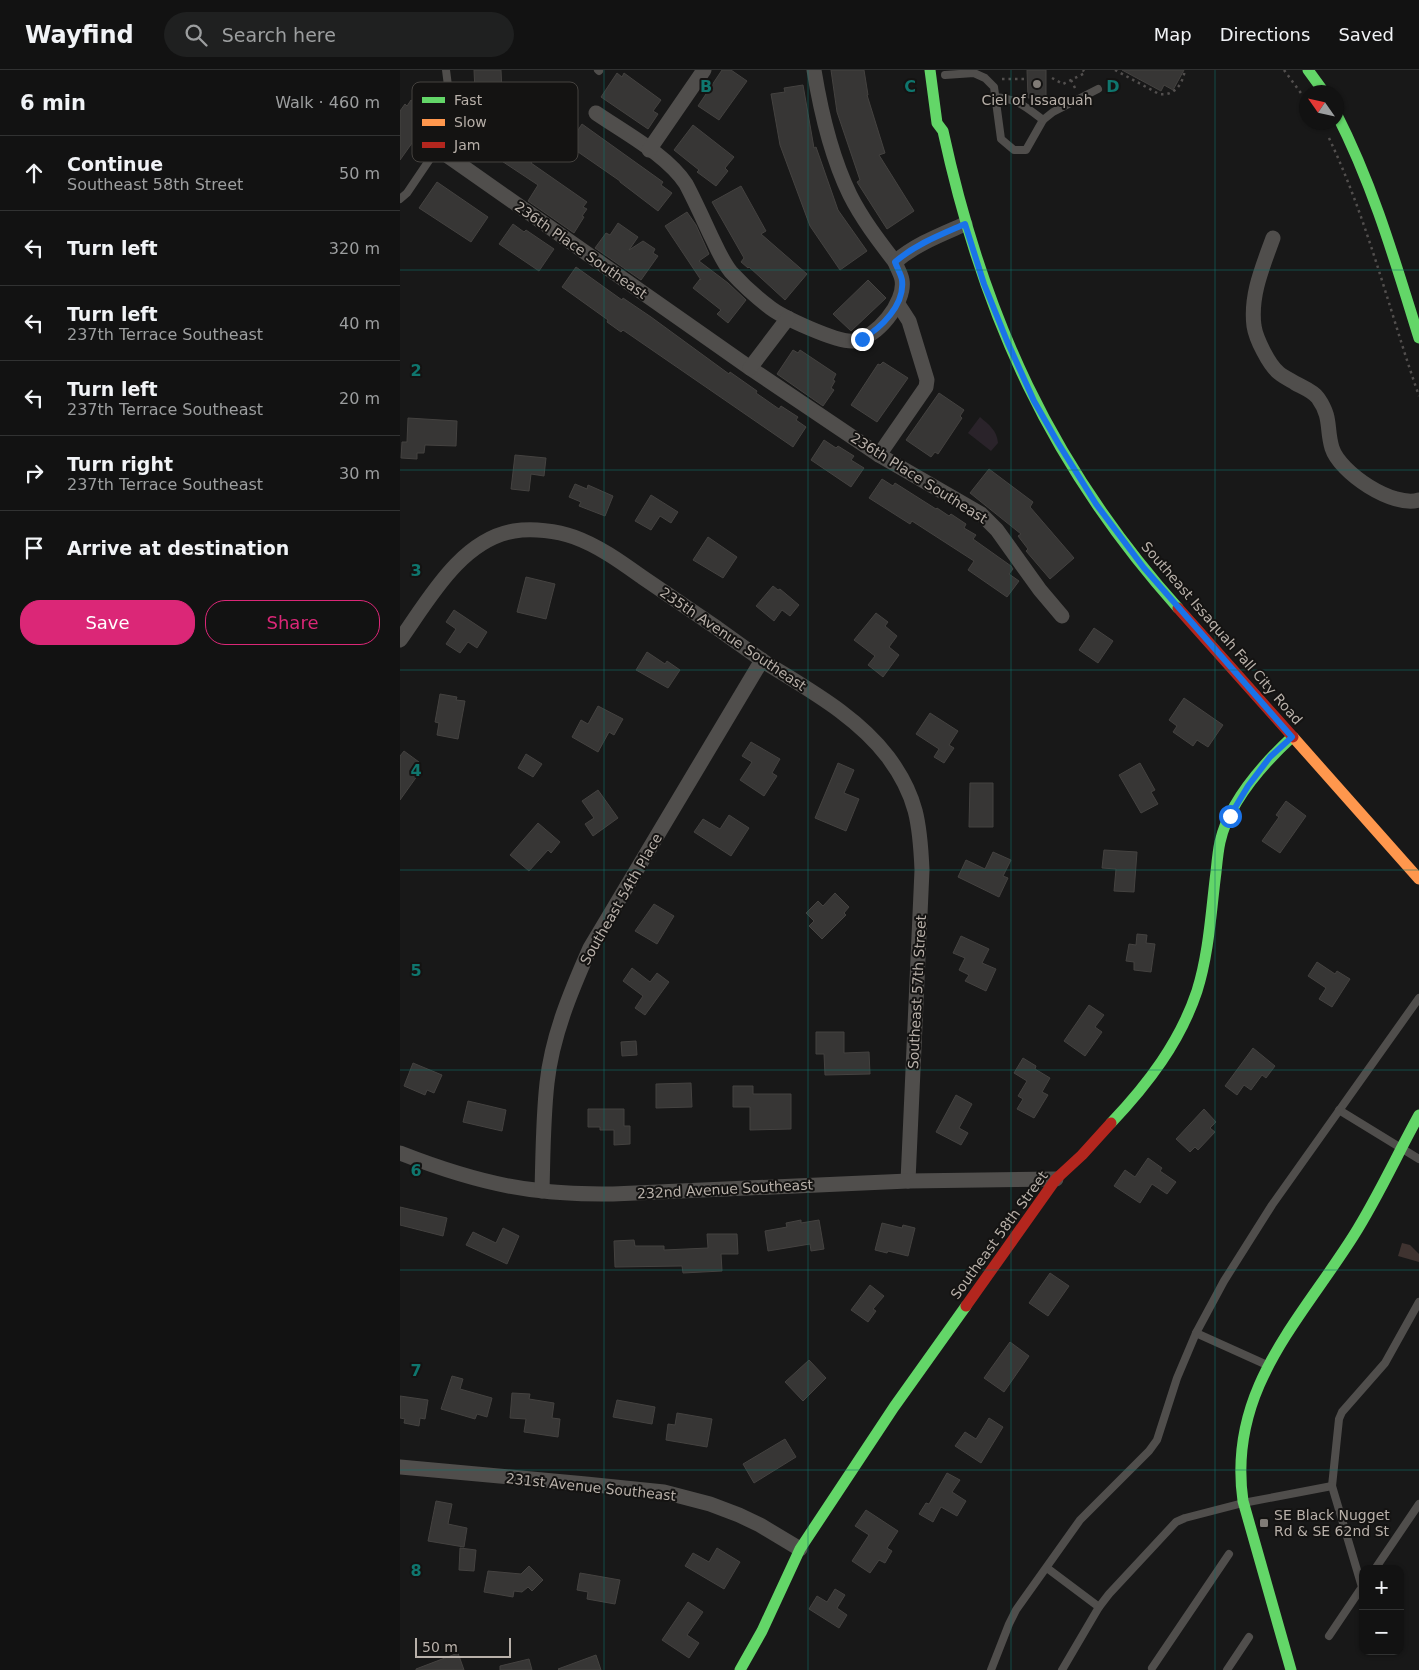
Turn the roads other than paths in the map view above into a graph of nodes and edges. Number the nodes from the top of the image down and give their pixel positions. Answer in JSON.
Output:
{"nodes":[{"id":1,"x":704,"y":70,"type":"edge"},
{"id":2,"x":814,"y":70,"type":"edge"},
{"id":3,"x":930,"y":70,"type":"edge"},
{"id":4,"x":1308,"y":70,"type":"edge"},
{"id":5,"x":945,"y":76,"type":"edge"},
{"id":6,"x":1319,"y":85,"type":"edge"},
{"id":7,"x":1098,"y":90,"type":"dead end"},
{"id":8,"x":995,"y":97,"type":"junction"},
{"id":9,"x":596,"y":113,"type":"dead end"},
{"id":10,"x":1043,"y":120,"type":"junction"},
{"id":11,"x":1344,"y":129,"type":"edge"},
{"id":12,"x":649,"y":150,"type":"junction"},
{"id":13,"x":429,"y":162,"type":"edge"},
{"id":14,"x":457,"y":162,"type":"edge"},
{"id":15,"x":400,"y":199,"type":"edge"},
{"id":16,"x":965,"y":224,"type":"junction"},
{"id":17,"x":1274,"y":238,"type":"dead end"},
{"id":18,"x":895,"y":262,"type":"junction"},
{"id":19,"x":898,"y":304,"type":"junction"},
{"id":20,"x":788,"y":318,"type":"junction"},
{"id":21,"x":1419,"y":338,"type":"edge"},
{"id":22,"x":750,"y":368,"type":"junction"},
{"id":23,"x":879,"y":454,"type":"junction"},
{"id":24,"x":1419,"y":500,"type":"edge"},
{"id":25,"x":1062,"y":616,"type":"dead end"},
{"id":26,"x":400,"y":640,"type":"edge"},
{"id":27,"x":762,"y":660,"type":"junction"},
{"id":28,"x":1292,"y":737,"type":"junction"},
{"id":29,"x":914,"y":804,"type":"joint"},
{"id":30,"x":1419,"y":879,"type":"edge"},
{"id":31,"x":1419,"y":998,"type":"edge"},
{"id":32,"x":1339,"y":1110,"type":"junction"},
{"id":33,"x":1419,"y":1115,"type":"edge"},
{"id":34,"x":1401,"y":1149,"type":"junction"},
{"id":35,"x":400,"y":1153,"type":"edge"},
{"id":36,"x":1419,"y":1159,"type":"edge"},
{"id":37,"x":1056,"y":1179,"type":"junction"},
{"id":38,"x":908,"y":1181,"type":"junction"},
{"id":39,"x":542,"y":1191,"type":"junction"},
{"id":40,"x":1419,"y":1302,"type":"edge"},
{"id":41,"x":1196,"y":1333,"type":"junction"},
{"id":42,"x":1267,"y":1364,"type":"junction"},
{"id":43,"x":400,"y":1467,"type":"edge"},
{"id":44,"x":1332,"y":1486,"type":"junction"},
{"id":45,"x":1243,"y":1503,"type":"junction"},
{"id":46,"x":1419,"y":1504,"type":"edge"},
{"id":47,"x":800,"y":1549,"type":"junction"},
{"id":48,"x":1229,"y":1554,"type":"dead end"},
{"id":49,"x":1378,"y":1565,"type":"edge"},
{"id":50,"x":1047,"y":1568,"type":"junction"},
{"id":51,"x":1359,"y":1574,"type":"edge"},
{"id":52,"x":1359,"y":1593,"type":"edge"},
{"id":53,"x":1099,"y":1607,"type":"junction"},
{"id":54,"x":1330,"y":1636,"type":"dead end"},
{"id":55,"x":1249,"y":1638,"type":"dead end"},
{"id":56,"x":1153,"y":1669,"type":"edge"},
{"id":57,"x":740,"y":1670,"type":"edge"},
{"id":58,"x":991,"y":1670,"type":"edge"},
{"id":59,"x":1062,"y":1670,"type":"edge"},
{"id":60,"x":1227,"y":1670,"type":"edge"},
{"id":61,"x":1291,"y":1670,"type":"edge"}],
"edges":[{"from":1,"to":12,"type":"street"},
{"from":2,"to":18,"type":"street"},
{"from":3,"to":16,"type":"street","name":"Southeast Issaquah Fall City Road"},
{"from":4,"to":6,"type":"street"},
{"from":5,"to":8,"type":"lane"},
{"from":7,"to":10,"type":"lane"},
{"from":8,"to":10,"type":"lane"},
{"from":8,"to":10,"type":"lane"},
{"from":9,"to":12,"type":"street"},
{"from":11,"to":21,"type":"street"},
{"from":12,"to":20,"type":"street"},
{"from":13,"to":15,"type":"lane"},
{"from":14,"to":22,"type":"street","name":"236th Place Southeast"},
{"from":16,"to":18,"type":"street"},
{"from":16,"to":28,"type":"street","name":"Southeast Issaquah Fall City Road"},
{"from":17,"to":24,"type":"street"},
{"from":18,"to":19,"type":"street"},
{"from":19,"to":20,"type":"street"},
{"from":19,"to":23,"type":"street"},
{"from":20,"to":22,"type":"street"},
{"from":22,"to":23,"type":"street","name":"236th Place Southeast"},
{"from":23,"to":25,"type":"street","name":"236th Place Southeast"},
{"from":26,"to":27,"type":"street","name":"235th Avenue Southeast"},
{"from":27,"to":29,"type":"street","name":"235th Avenue Southeast"},
{"from":27,"to":39,"type":"street","name":"Southeast 54th Place"},
{"from":28,"to":30,"type":"street","name":"Southeast Issaquah Fall City Road"},
{"from":28,"to":37,"type":"street","name":"Southeast 58th Street"},
{"from":29,"to":38,"type":"street","name":"Southeast 57th Street"},
{"from":31,"to":32,"type":"lane"},
{"from":32,"to":34,"type":"lane"},
{"from":32,"to":41,"type":"lane"},
{"from":33,"to":34,"type":"street"},
{"from":34,"to":36,"type":"lane"},
{"from":34,"to":42,"type":"street"},
{"from":35,"to":39,"type":"street","name":"232nd Avenue Southeast"},
{"from":37,"to":38,"type":"street","name":"232nd Avenue Southeast"},
{"from":37,"to":47,"type":"street","name":"Southeast 58th Street"},
{"from":38,"to":39,"type":"street","name":"232nd Avenue Southeast"},
{"from":40,"to":44,"type":"lane"},
{"from":41,"to":42,"type":"lane"},
{"from":41,"to":50,"type":"lane"},
{"from":42,"to":45,"type":"street"},
{"from":43,"to":47,"type":"street","name":"231st Avenue Southeast"},
{"from":44,"to":45,"type":"lane"},
{"from":44,"to":51,"type":"lane"},
{"from":45,"to":53,"type":"lane"},
{"from":45,"to":61,"type":"street"},
{"from":46,"to":49,"type":"lane"},
{"from":47,"to":57,"type":"street","name":"Southeast 58th Street"},
{"from":48,"to":56,"type":"lane"},
{"from":50,"to":53,"type":"lane"},
{"from":50,"to":58,"type":"lane"},
{"from":52,"to":54,"type":"lane"},
{"from":53,"to":59,"type":"lane"},
{"from":55,"to":60,"type":"lane"}]}
